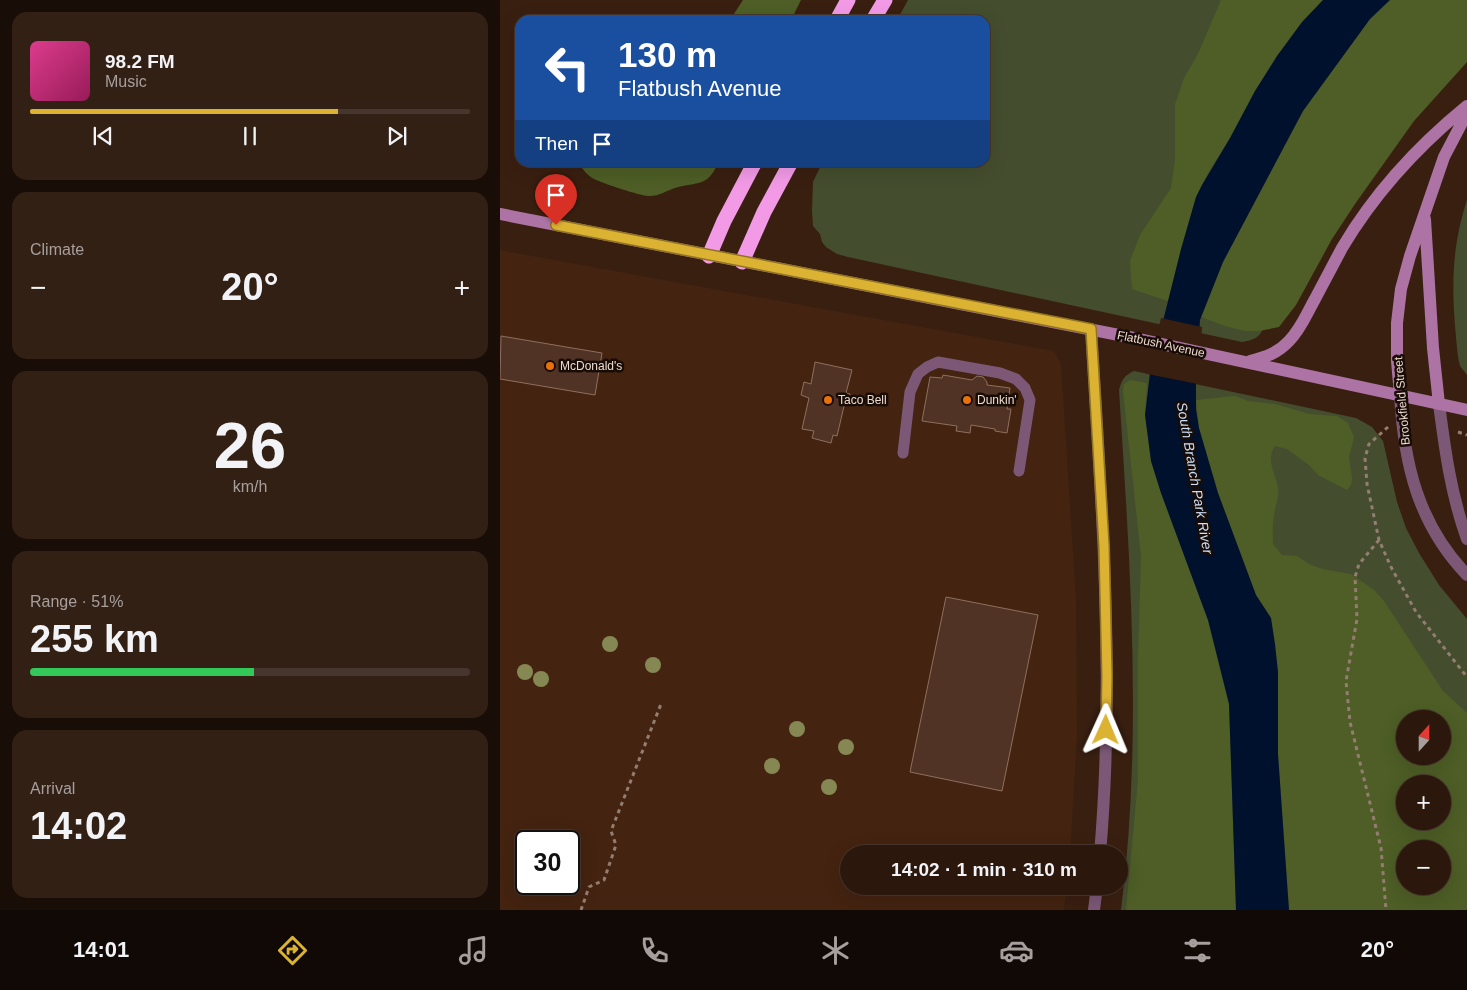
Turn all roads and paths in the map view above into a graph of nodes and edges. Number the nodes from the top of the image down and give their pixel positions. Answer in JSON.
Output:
{"nodes":[{"id":1,"x":848,"y":0,"type":"edge"},
{"id":2,"x":885,"y":0,"type":"edge"},
{"id":3,"x":840,"y":15,"type":"edge"},
{"id":4,"x":876,"y":15,"type":"edge"},
{"id":5,"x":1467,"y":106,"type":"edge"},
{"id":6,"x":1467,"y":113,"type":"edge"},
{"id":7,"x":752,"y":167,"type":"edge"},
{"id":8,"x":788,"y":167,"type":"edge"},
{"id":9,"x":1425,"y":213,"type":"junction"},
{"id":10,"x":500,"y":214,"type":"edge"},
{"id":11,"x":709,"y":256,"type":"junction"},
{"id":12,"x":742,"y":262,"type":"junction"},
{"id":13,"x":1091,"y":329,"type":"junction"},
{"id":14,"x":1245,"y":362,"type":"junction"},
{"id":15,"x":1400,"y":395,"type":"junction"},
{"id":16,"x":1439,"y":404,"type":"junction"},
{"id":17,"x":1467,"y":410,"type":"edge"},
{"id":18,"x":1385,"y":428,"type":"dead end"},
{"id":19,"x":904,"y":453,"type":"dead end"},
{"id":20,"x":1019,"y":471,"type":"dead end"},
{"id":21,"x":1467,"y":539,"type":"edge"},
{"id":22,"x":1379,"y":540,"type":"junction"},
{"id":23,"x":1467,"y":575,"type":"edge"},
{"id":24,"x":1467,"y":677,"type":"edge"},
{"id":25,"x":661,"y":704,"type":"dead end"},
{"id":26,"x":1100,"y":845,"type":"edge"},
{"id":27,"x":1096,"y":895,"type":"edge"},
{"id":28,"x":581,"y":910,"type":"edge"},
{"id":29,"x":1094,"y":910,"type":"edge"},
{"id":30,"x":1386,"y":910,"type":"edge"}],
"edges":[{"from":1,"to":3,"type":"highway"},
{"from":2,"to":4,"type":"highway"},
{"from":5,"to":14,"type":"street"},
{"from":6,"to":9,"type":"street","name":"Brookfield Street"},
{"from":7,"to":11,"type":"highway"},
{"from":8,"to":12,"type":"highway"},
{"from":9,"to":15,"type":"street","name":"Brookfield Street"},
{"from":9,"to":16,"type":"street","name":"Brookfield Street"},
{"from":10,"to":11,"type":"street","name":"Flatbush Avenue"},
{"from":11,"to":12,"type":"street","name":"Flatbush Avenue"},
{"from":12,"to":13,"type":"street","name":"Flatbush Avenue"},
{"from":13,"to":14,"type":"street","name":"Flatbush Avenue"},
{"from":13,"to":26,"type":"street"},
{"from":14,"to":15,"type":"street","name":"Flatbush Avenue"},
{"from":15,"to":16,"type":"street","name":"Flatbush Avenue"},
{"from":15,"to":23,"type":"street","name":"Brookfield Street"},
{"from":16,"to":17,"type":"street","name":"Flatbush Avenue"},
{"from":16,"to":21,"type":"street","name":"Brookfield Street"},
{"from":18,"to":22,"type":"path"},
{"from":19,"to":20,"type":"lane"},
{"from":22,"to":24,"type":"path"},
{"from":22,"to":30,"type":"path"},
{"from":25,"to":28,"type":"path"},
{"from":27,"to":29,"type":"street"}]}
